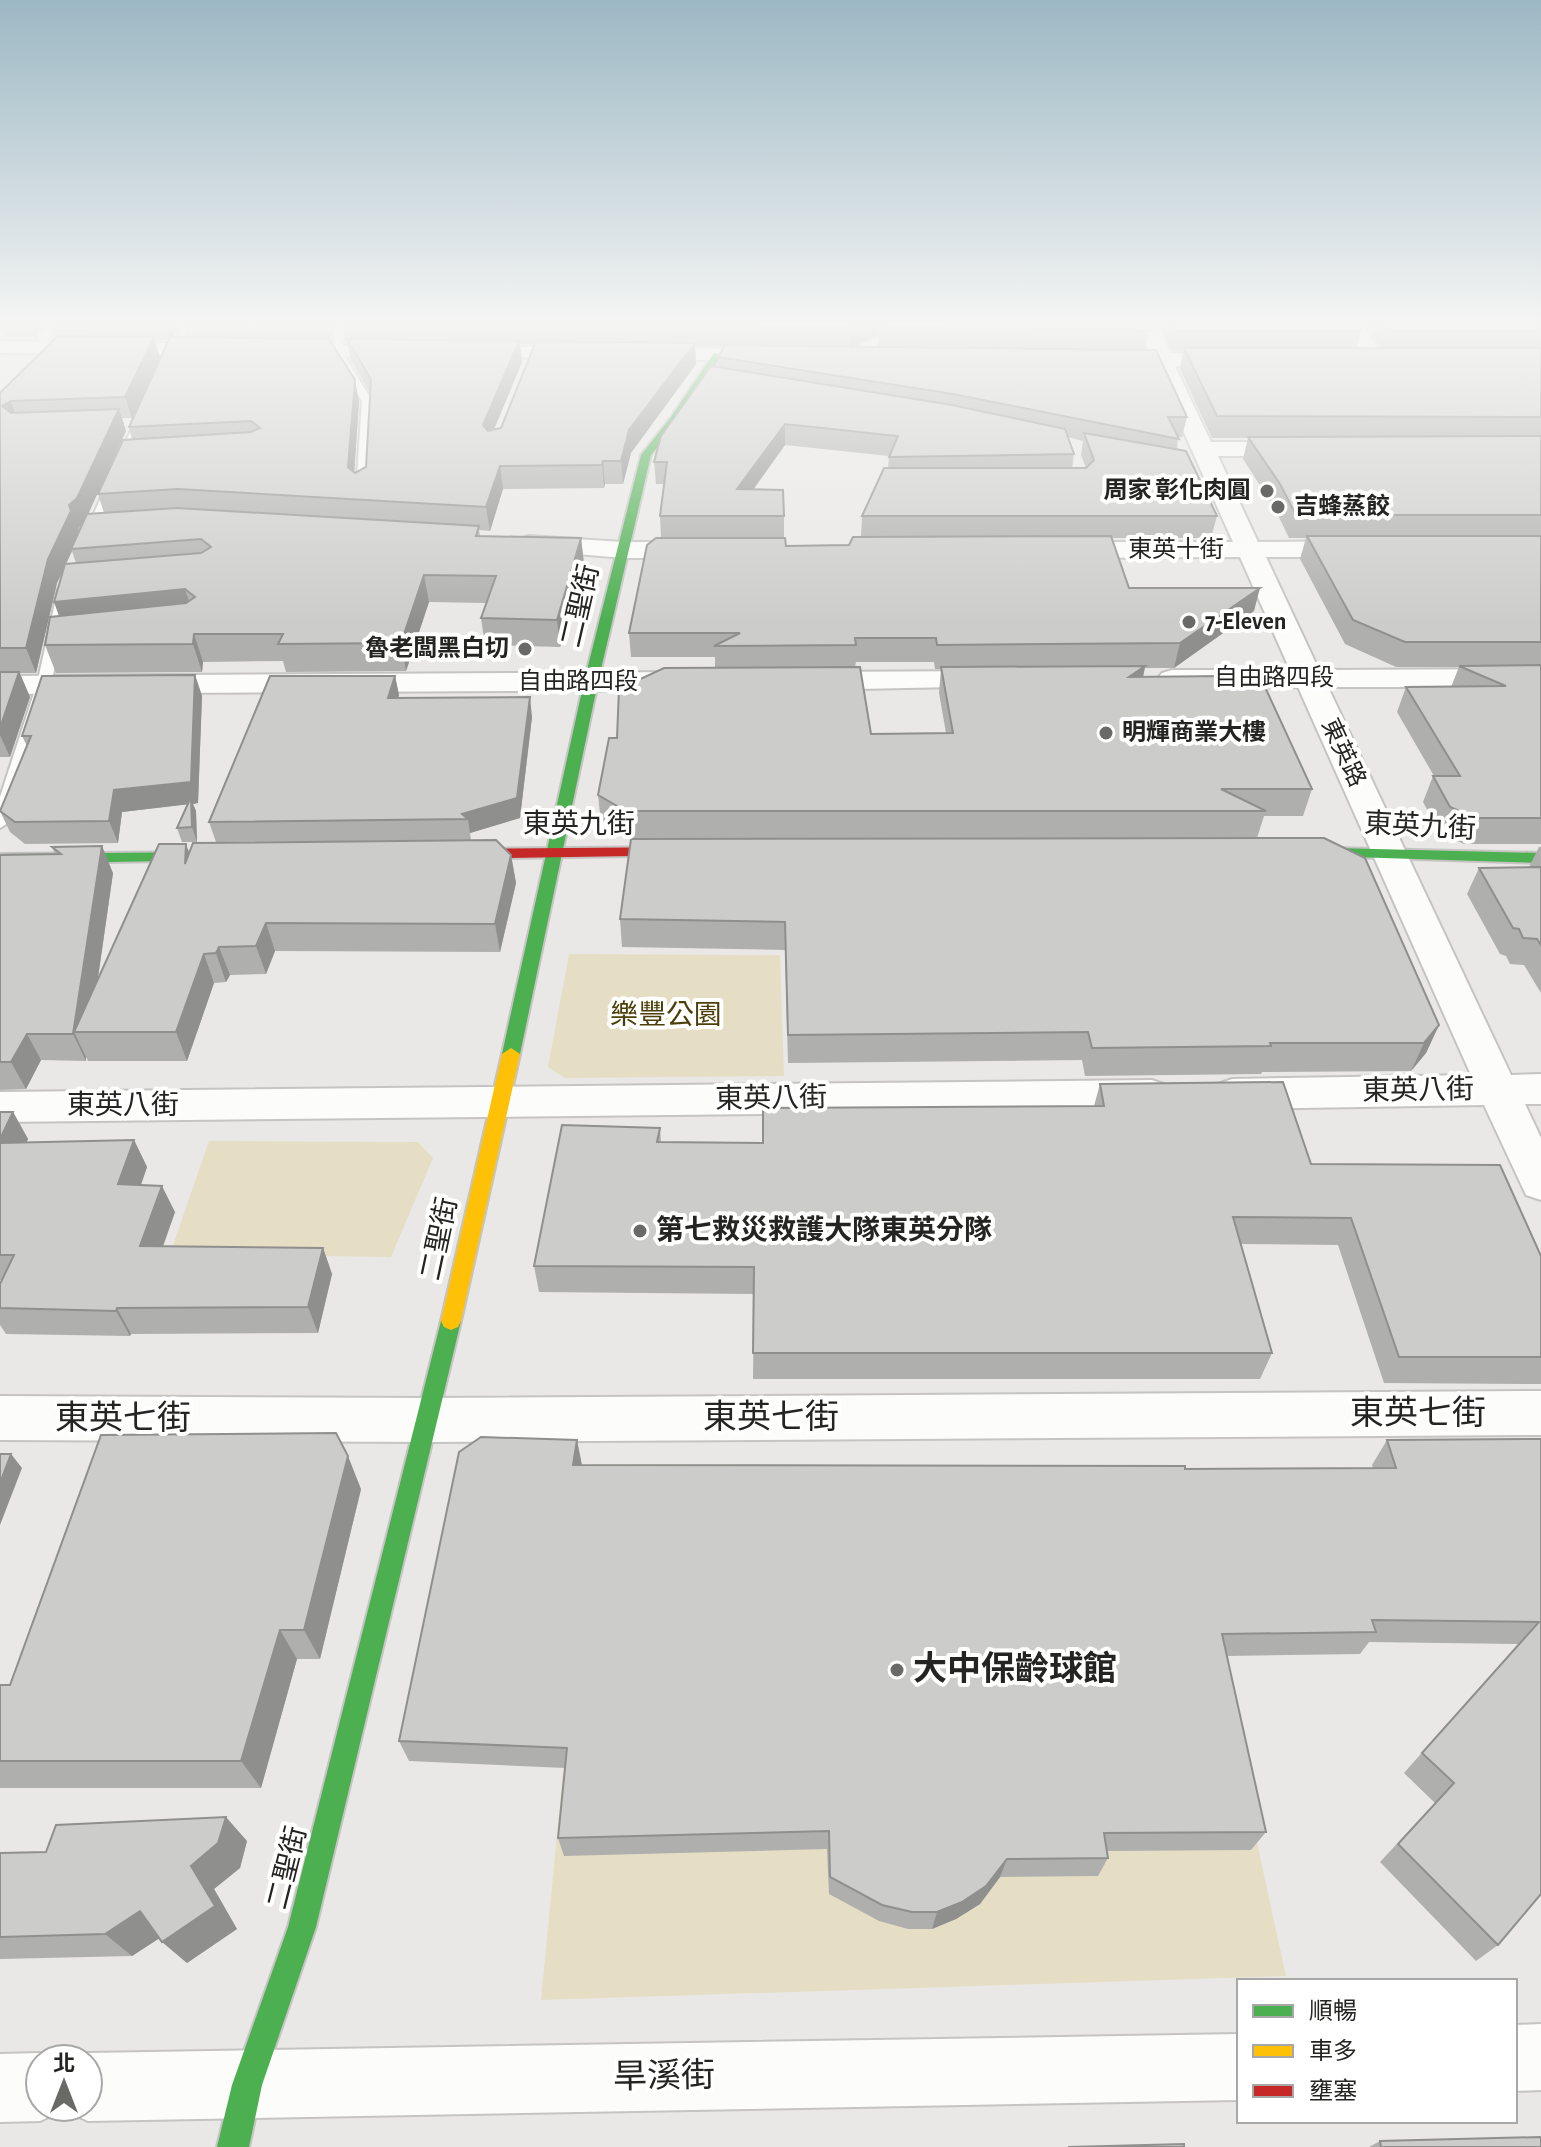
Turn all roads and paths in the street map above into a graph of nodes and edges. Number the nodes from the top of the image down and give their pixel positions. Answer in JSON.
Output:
{"nodes":[{"id":1,"x":366,"y":422,"type":"edge"},
{"id":2,"x":672,"y":422,"type":"edge"},
{"id":3,"x":1188,"y":422,"type":"edge"},
{"id":4,"x":124,"y":424,"type":"edge"},
{"id":5,"x":139,"y":424,"type":"joint"},
{"id":6,"x":1326,"y":449,"type":"edge"},
{"id":7,"x":1205,"y":463,"type":"junction"},
{"id":8,"x":362,"y":490,"type":"edge"},
{"id":9,"x":123,"y":528,"type":"edge"},
{"id":10,"x":93,"y":530,"type":"junction"},
{"id":11,"x":511,"y":543,"type":"edge"},
{"id":12,"x":1388,"y":549,"type":"edge"},
{"id":13,"x":623,"y":550,"type":"junction"},
{"id":14,"x":734,"y":550,"type":"edge"},
{"id":15,"x":1035,"y":550,"type":"edge"},
{"id":16,"x":1250,"y":550,"type":"junction"},
{"id":17,"x":80,"y":557,"type":"edge"},
{"id":18,"x":73,"y":571,"type":"edge"},
{"id":19,"x":83,"y":583,"type":"edge"},
{"id":20,"x":67,"y":584,"type":"junction"},
{"id":21,"x":68,"y":636,"type":"edge"},
{"id":22,"x":52,"y":638,"type":"junction"},
{"id":23,"x":1308,"y":678,"type":"junction"},
{"id":24,"x":1541,"y":678,"type":"edge"},
{"id":25,"x":1149,"y":679,"type":"edge"},
{"id":26,"x":1022,"y":680,"type":"edge"},
{"id":27,"x":719,"y":681,"type":"edge"},
{"id":28,"x":783,"y":681,"type":"edge"},
{"id":29,"x":591,"y":682,"type":"junction"},
{"id":30,"x":44,"y":684,"type":"junction"},
{"id":31,"x":0,"y":685,"type":"edge"},
{"id":32,"x":0,"y":823,"type":"edge"},
{"id":33,"x":714,"y":852,"type":"edge"},
{"id":34,"x":1279,"y":852,"type":"edge"},
{"id":35,"x":1389,"y":852,"type":"junction"},
{"id":36,"x":556,"y":853,"type":"junction"},
{"id":37,"x":429,"y":854,"type":"edge"},
{"id":38,"x":238,"y":856,"type":"edge"},
{"id":39,"x":1541,"y":858,"type":"edge"},
{"id":40,"x":0,"y":859,"type":"edge"},
{"id":41,"x":1541,"y":1089,"type":"edge"},
{"id":42,"x":1497,"y":1090,"type":"junction"},
{"id":43,"x":498,"y":1103,"type":"junction"},
{"id":44,"x":0,"y":1107,"type":"edge"},
{"id":45,"x":1541,"y":1183,"type":"edge"},
{"id":46,"x":1541,"y":1413,"type":"edge"},
{"id":47,"x":0,"y":1418,"type":"edge"},
{"id":48,"x":429,"y":1420,"type":"junction"},
{"id":49,"x":1541,"y":2057,"type":"edge"},
{"id":50,"x":1517,"y":2058,"type":"edge"},
{"id":51,"x":1237,"y":2067,"type":"edge"},
{"id":52,"x":247,"y":2085,"type":"junction"},
{"id":53,"x":24,"y":2087,"type":"edge"},
{"id":54,"x":104,"y":2087,"type":"edge"},
{"id":55,"x":0,"y":2088,"type":"edge"},
{"id":56,"x":233,"y":2147,"type":"edge"}],
"edges":[{"from":1,"to":8,"type":"lane"},
{"from":2,"to":13,"type":"street","name":"二聖街"},
{"from":3,"to":7,"type":"street","name":"東英路"},
{"from":4,"to":5,"type":"lane"},
{"from":5,"to":10,"type":"lane"},
{"from":6,"to":7,"type":"street"},
{"from":7,"to":16,"type":"street","name":"東英路"},
{"from":9,"to":10,"type":"street"},
{"from":10,"to":17,"type":"lane"},
{"from":11,"to":13,"type":"street"},
{"from":12,"to":16,"type":"street","name":"東英十街"},
{"from":13,"to":14,"type":"street"},
{"from":13,"to":29,"type":"street","name":"二聖街"},
{"from":15,"to":16,"type":"street","name":"東英十街"},
{"from":16,"to":23,"type":"street","name":"東英路"},
{"from":18,"to":20,"type":"lane"},
{"from":19,"to":20,"type":"lane"},
{"from":20,"to":22,"type":"lane"},
{"from":21,"to":22,"type":"lane"},
{"from":22,"to":30,"type":"lane"},
{"from":23,"to":24,"type":"street","name":"自由路四段"},
{"from":23,"to":25,"type":"street","name":"自由路四段"},
{"from":23,"to":35,"type":"street","name":"東英路"},
{"from":26,"to":28,"type":"street"},
{"from":27,"to":29,"type":"street","name":"自由路四段"},
{"from":29,"to":30,"type":"street","name":"自由路四段"},
{"from":29,"to":36,"type":"street","name":"二聖街"},
{"from":30,"to":31,"type":"street","name":"自由路四段"},
{"from":30,"to":32,"type":"lane"},
{"from":33,"to":36,"type":"street","name":"東英九街"},
{"from":34,"to":35,"type":"street","name":"東英九街"},
{"from":35,"to":39,"type":"street","name":"東英九街"},
{"from":35,"to":42,"type":"street","name":"東英路"},
{"from":36,"to":37,"type":"street","name":"東英九街"},
{"from":36,"to":43,"type":"street","name":"二聖街"},
{"from":38,"to":40,"type":"street"},
{"from":41,"to":42,"type":"street","name":"東英八街"},
{"from":42,"to":43,"type":"street","name":"東英八街"},
{"from":42,"to":45,"type":"street","name":"東英路"},
{"from":43,"to":44,"type":"street","name":"東英八街"},
{"from":43,"to":48,"type":"street","name":"二聖街"},
{"from":46,"to":48,"type":"street","name":"東英七街"},
{"from":47,"to":48,"type":"street","name":"東英七街"},
{"from":48,"to":52,"type":"street","name":"二聖街"},
{"from":49,"to":50,"type":"street"},
{"from":51,"to":52,"type":"street","name":"旱溪街"},
{"from":52,"to":54,"type":"street","name":"旱溪街"},
{"from":52,"to":56,"type":"street","name":"二聖街"},
{"from":53,"to":55,"type":"street"}]}
